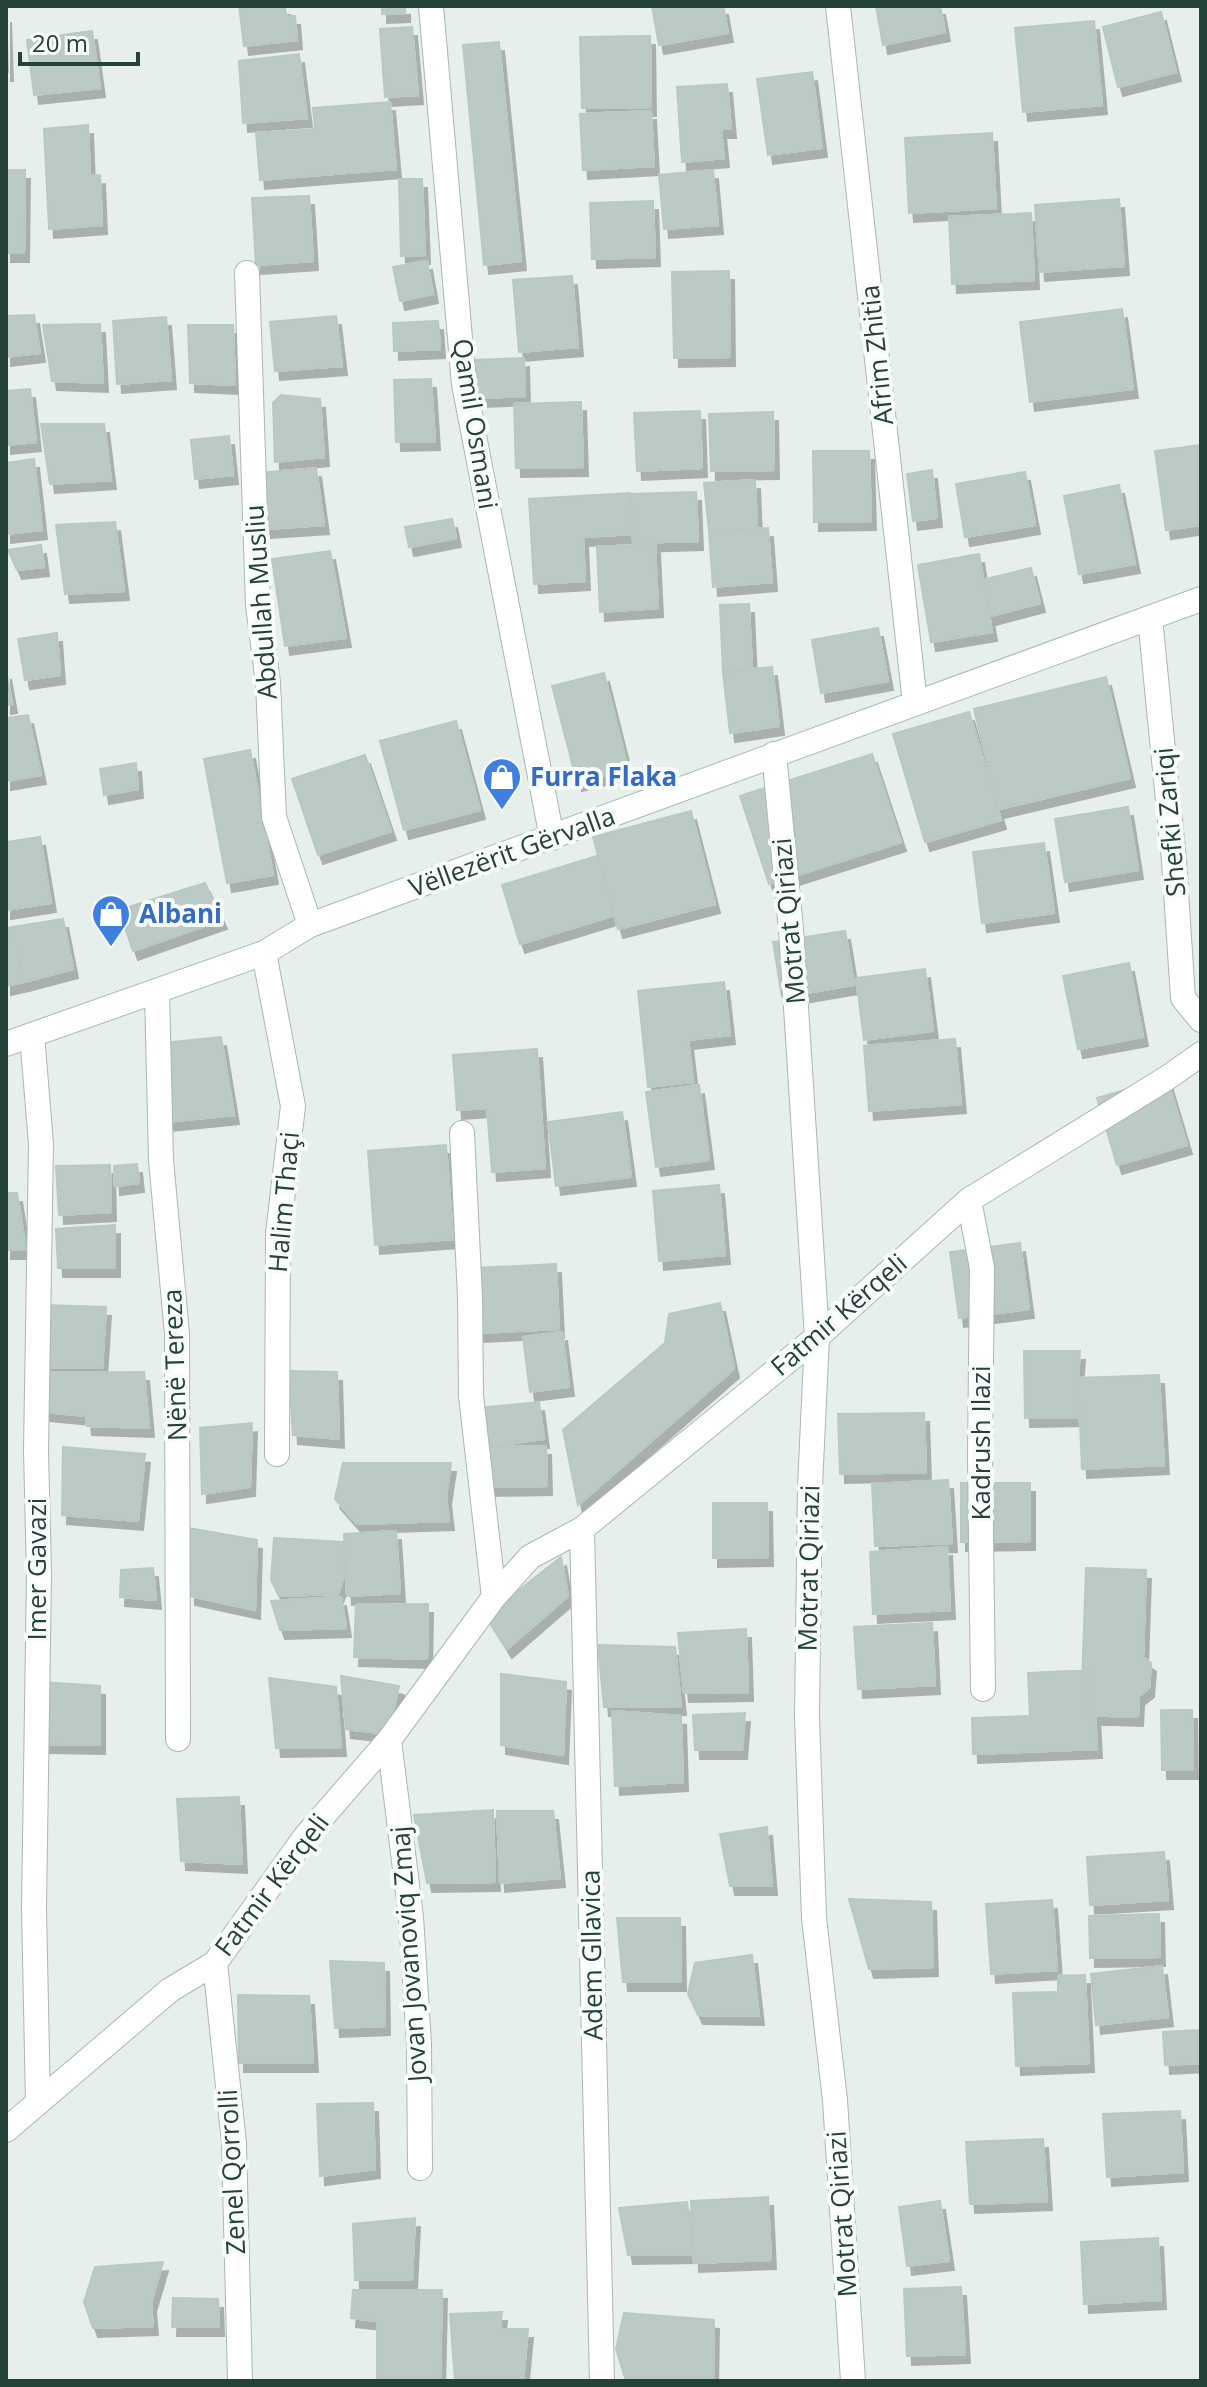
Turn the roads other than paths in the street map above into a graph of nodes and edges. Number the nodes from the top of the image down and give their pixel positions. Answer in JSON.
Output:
{"nodes":[{"id":1,"x":431,"y":6,"type":"edge"},
{"id":2,"x":838,"y":6,"type":"edge"},
{"id":3,"x":247,"y":273,"type":"dead end"},
{"id":4,"x":1201,"y":599,"type":"edge"},
{"id":5,"x":1150,"y":618,"type":"junction"},
{"id":6,"x":915,"y":703,"type":"junction"},
{"id":7,"x":774,"y":754,"type":"junction"},
{"id":8,"x":552,"y":838,"type":"junction"},
{"id":9,"x":310,"y":925,"type":"junction"},
{"id":10,"x":264,"y":953,"type":"junction"},
{"id":11,"x":157,"y":991,"type":"junction"},
{"id":12,"x":1201,"y":1020,"type":"edge"},
{"id":13,"x":32,"y":1035,"type":"junction"},
{"id":14,"x":6,"y":1044,"type":"edge"},
{"id":15,"x":1201,"y":1054,"type":"edge"},
{"id":16,"x":462,"y":1133,"type":"dead end"},
{"id":17,"x":969,"y":1200,"type":"junction"},
{"id":18,"x":817,"y":1337,"type":"junction"},
{"id":19,"x":277,"y":1454,"type":"dead end"},
{"id":20,"x":582,"y":1529,"type":"junction"},
{"id":21,"x":494,"y":1597,"type":"junction"},
{"id":22,"x":983,"y":1689,"type":"dead end"},
{"id":23,"x":178,"y":1739,"type":"dead end"},
{"id":24,"x":389,"y":1740,"type":"junction"},
{"id":25,"x":215,"y":1963,"type":"junction"},
{"id":26,"x":38,"y":2103,"type":"junction"},
{"id":27,"x":6,"y":2130,"type":"edge"},
{"id":28,"x":420,"y":2168,"type":"dead end"},
{"id":29,"x":240,"y":2381,"type":"edge"},
{"id":30,"x":602,"y":2381,"type":"edge"},
{"id":31,"x":853,"y":2381,"type":"edge"}],
"edges":[{"from":1,"to":8,"type":"street","name":"Qamil Osmani"},
{"from":2,"to":6,"type":"street","name":"Afrim Zhitia"},
{"from":3,"to":9,"type":"street","name":"Abdullah Musliu"},
{"from":4,"to":5,"type":"street","name":"Vëllezërit Gërvalla"},
{"from":5,"to":6,"type":"street","name":"Vëllezërit Gërvalla"},
{"from":5,"to":12,"type":"street","name":"Shefki Zariqi"},
{"from":6,"to":7,"type":"street","name":"Vëllezërit Gërvalla"},
{"from":7,"to":8,"type":"street","name":"Vëllezërit Gërvalla"},
{"from":7,"to":18,"type":"street","name":"Motrat Qiriazi"},
{"from":8,"to":9,"type":"street","name":"Vëllezërit Gërvalla"},
{"from":9,"to":10,"type":"street","name":"Vëllezërit Gërvalla"},
{"from":10,"to":11,"type":"street","name":"Vëllezërit Gërvalla"},
{"from":10,"to":19,"type":"street","name":"Halim Thaçi"},
{"from":11,"to":13,"type":"street","name":"Vëllezërit Gërvalla"},
{"from":11,"to":23,"type":"street","name":"Nënë Tereza"},
{"from":13,"to":14,"type":"street","name":"Vëllezërit Gërvalla"},
{"from":13,"to":26,"type":"street","name":"Imer Gavazi"},
{"from":15,"to":17,"type":"street","name":"Fatmir Kërqeli"},
{"from":16,"to":21,"type":"street"},
{"from":17,"to":18,"type":"street","name":"Fatmir Kërqeli"},
{"from":17,"to":22,"type":"street","name":"Kadrush Ilazi"},
{"from":18,"to":20,"type":"street","name":"Fatmir Kërqeli"},
{"from":18,"to":31,"type":"street","name":"Motrat Qiriazi"},
{"from":20,"to":21,"type":"street","name":"Fatmir Kërqeli"},
{"from":20,"to":30,"type":"street","name":"Adem Gllavica"},
{"from":21,"to":24,"type":"street","name":"Fatmir Kërqeli"},
{"from":24,"to":25,"type":"street","name":"Fatmir Kërqeli"},
{"from":24,"to":28,"type":"street","name":"Jovan Jovanoviq Zmaj"},
{"from":25,"to":26,"type":"street","name":"Fatmir Kërqeli"},
{"from":25,"to":29,"type":"street","name":"Zenel Qorrolli"},
{"from":26,"to":27,"type":"street","name":"Fatmir Kërqeli"}]}
